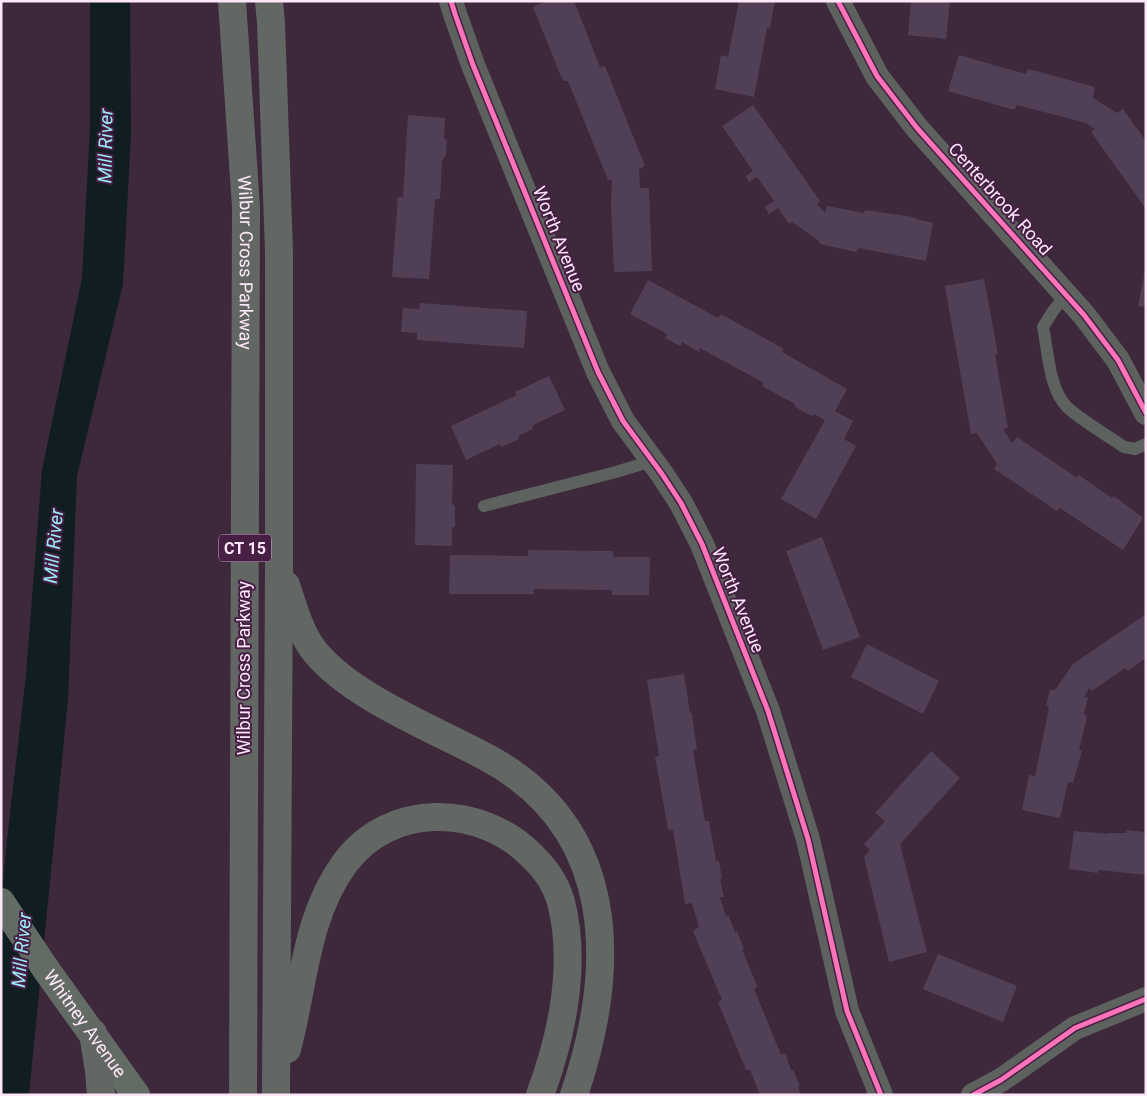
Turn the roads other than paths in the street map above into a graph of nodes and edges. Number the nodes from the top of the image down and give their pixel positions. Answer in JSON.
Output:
{"nodes":[{"id":1,"x":232,"y":1,"type":"edge"},
{"id":2,"x":269,"y":1,"type":"edge"},
{"id":3,"x":451,"y":1,"type":"edge"},
{"id":4,"x":838,"y":1,"type":"edge"},
{"id":5,"x":1067,"y":294,"type":"junction"},
{"id":6,"x":1146,"y":412,"type":"edge"},
{"id":7,"x":1146,"y":444,"type":"edge"},
{"id":8,"x":652,"y":461,"type":"junction"},
{"id":9,"x":484,"y":506,"type":"dead end"},
{"id":10,"x":279,"y":566,"type":"junction"},
{"id":11,"x":1,"y":902,"type":"edge"},
{"id":12,"x":1146,"y":999,"type":"edge"},
{"id":13,"x":93,"y":1033,"type":"junction"},
{"id":14,"x":276,"y":1087,"type":"edge"},
{"id":15,"x":101,"y":1095,"type":"edge"},
{"id":16,"x":136,"y":1095,"type":"edge"},
{"id":17,"x":243,"y":1095,"type":"edge"},
{"id":18,"x":540,"y":1095,"type":"edge"},
{"id":19,"x":574,"y":1095,"type":"edge"},
{"id":20,"x":881,"y":1095,"type":"edge"},
{"id":21,"x":973,"y":1095,"type":"edge"}],
"edges":[{"from":1,"to":17,"type":"highway","name":"Wilbur Cross Parkway","number":"CT 15"},
{"from":2,"to":10,"type":"highway","name":"Wilbur Cross Parkway","number":"CT 15"},
{"from":3,"to":8,"type":"street","name":"Worth Avenue"},
{"from":4,"to":5,"type":"street","name":"Centerbrook Road"},
{"from":5,"to":6,"type":"street","name":"Centerbrook Road"},
{"from":5,"to":7,"type":"lane"},
{"from":8,"to":9,"type":"lane"},
{"from":8,"to":20,"type":"street","name":"Worth Avenue"},
{"from":10,"to":14,"type":"highway","name":"Wilbur Cross Parkway","number":"CT 15"},
{"from":10,"to":19,"type":"highway"},
{"from":11,"to":13,"type":"main road","name":"Whitney Avenue"},
{"from":12,"to":21,"type":"street"},
{"from":13,"to":15,"type":"highway"},
{"from":13,"to":16,"type":"main road","name":"Whitney Avenue"},
{"from":14,"to":18,"type":"highway"}]}
